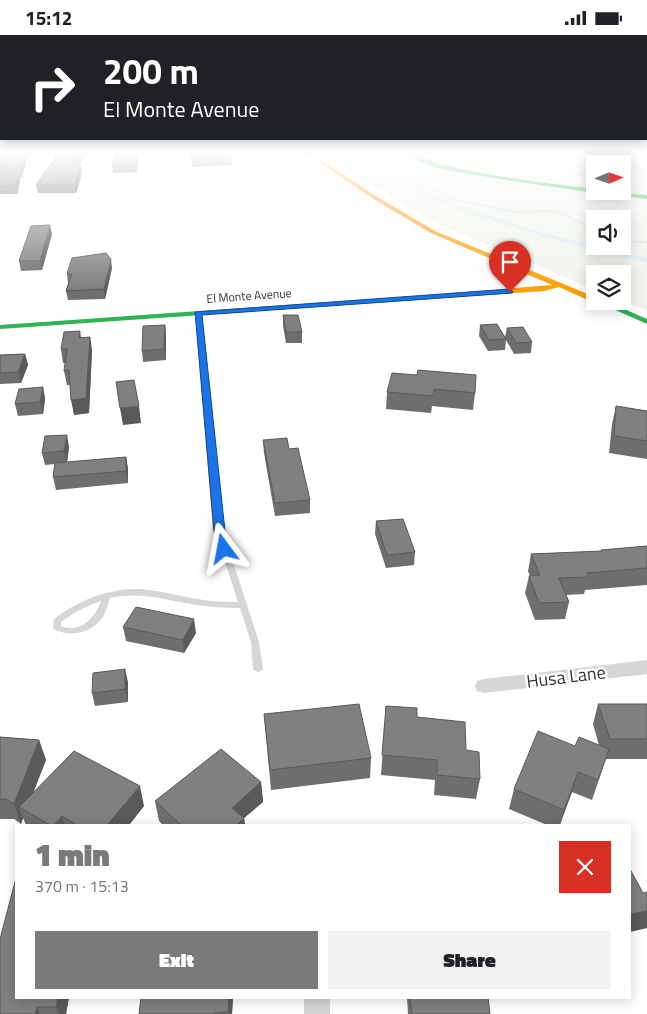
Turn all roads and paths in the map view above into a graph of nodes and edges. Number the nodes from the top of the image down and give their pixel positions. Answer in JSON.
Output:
{"nodes":[{"id":1,"x":375,"y":198,"type":"edge"},
{"id":2,"x":453,"y":198,"type":"edge"},
{"id":3,"x":586,"y":225,"type":"edge"},
{"id":4,"x":631,"y":241,"type":"edge"},
{"id":5,"x":647,"y":242,"type":"edge"},
{"id":6,"x":560,"y":285,"type":"junction"},
{"id":7,"x":586,"y":296,"type":"edge"},
{"id":8,"x":621,"y":310,"type":"edge"},
{"id":9,"x":198,"y":313,"type":"junction"},
{"id":10,"x":647,"y":321,"type":"edge"},
{"id":11,"x":0,"y":327,"type":"edge"},
{"id":12,"x":219,"y":531,"type":"joint"},
{"id":13,"x":106,"y":598,"type":"junction"},
{"id":14,"x":243,"y":605,"type":"junction"},
{"id":15,"x":647,"y":667,"type":"edge"},
{"id":16,"x":258,"y":669,"type":"dead end"},
{"id":17,"x":484,"y":687,"type":"dead end"},
{"id":18,"x":317,"y":999,"type":"edge"},
{"id":19,"x":317,"y":1014,"type":"edge"}],
"edges":[{"from":1,"to":6,"type":"street"},
{"from":2,"to":3,"type":"path"},
{"from":4,"to":5,"type":"path"},
{"from":6,"to":7,"type":"street"},
{"from":6,"to":9,"type":"street","name":"El Monte Avenue"},
{"from":8,"to":10,"type":"street"},
{"from":9,"to":11,"type":"street","name":"El Monte Avenue"},
{"from":9,"to":12,"type":"street"},
{"from":12,"to":14,"type":"lane"},
{"from":13,"to":13,"type":"lane"},
{"from":13,"to":14,"type":"lane"},
{"from":14,"to":16,"type":"lane"},
{"from":15,"to":17,"type":"street","name":"Husa Lane"},
{"from":18,"to":19,"type":"street"}]}
